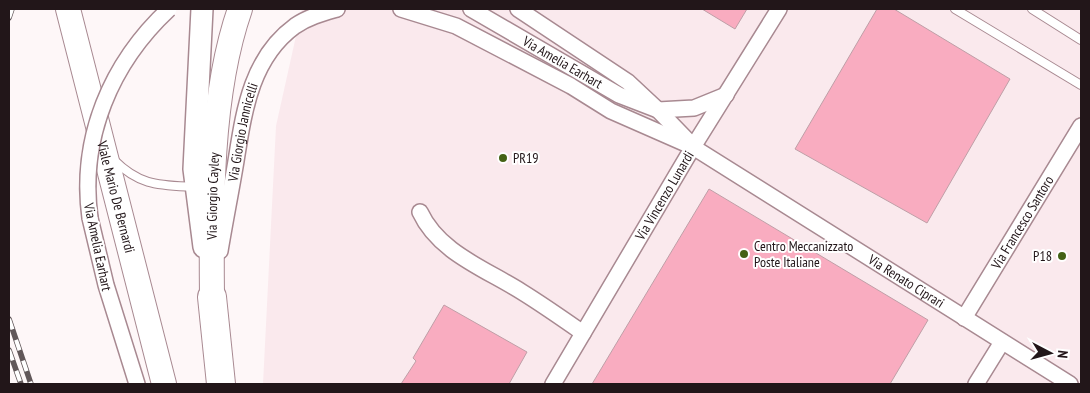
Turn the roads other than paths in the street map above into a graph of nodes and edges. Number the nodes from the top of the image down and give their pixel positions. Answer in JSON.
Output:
{"nodes":[{"id":1,"x":68,"y":9,"type":"edge"},
{"id":2,"x":169,"y":9,"type":"edge"},
{"id":3,"x":202,"y":9,"type":"edge"},
{"id":4,"x":234,"y":9,"type":"edge"},
{"id":5,"x":240,"y":9,"type":"edge"},
{"id":6,"x":338,"y":9,"type":"edge"},
{"id":7,"x":401,"y":9,"type":"edge"},
{"id":8,"x":471,"y":9,"type":"edge"},
{"id":9,"x":518,"y":9,"type":"edge"},
{"id":10,"x":779,"y":9,"type":"edge"},
{"id":11,"x":955,"y":9,"type":"edge"},
{"id":12,"x":1032,"y":9,"type":"edge"},
{"id":13,"x":230,"y":36,"type":"junction"},
{"id":14,"x":1081,"y":40,"type":"edge"},
{"id":15,"x":1081,"y":85,"type":"edge"},
{"id":16,"x":726,"y":95,"type":"junction"},
{"id":17,"x":658,"y":110,"type":"junction"},
{"id":18,"x":1081,"y":126,"type":"edge"},
{"id":19,"x":100,"y":142,"type":"junction"},
{"id":20,"x":693,"y":147,"type":"junction"},
{"id":21,"x":195,"y":187,"type":"junction"},
{"id":22,"x":420,"y":212,"type":"dead end"},
{"id":23,"x":212,"y":297,"type":"junction"},
{"id":24,"x":964,"y":318,"type":"junction"},
{"id":25,"x":583,"y":333,"type":"junction"},
{"id":26,"x":1002,"y":342,"type":"junction"},
{"id":27,"x":136,"y":384,"type":"edge"},
{"id":28,"x":164,"y":384,"type":"edge"},
{"id":29,"x":221,"y":384,"type":"edge"},
{"id":30,"x":553,"y":384,"type":"edge"},
{"id":31,"x":976,"y":384,"type":"edge"},
{"id":32,"x":1070,"y":384,"type":"edge"}],
"edges":[{"from":1,"to":19,"type":"main road","name":"Viale Mario De Bernardi"},
{"from":2,"to":27,"type":"street","name":"Via Amelia Earhart","bridge":true},
{"from":3,"to":21,"type":"main road"},
{"from":4,"to":13,"type":"main road","name":"Via Giorgio Cayley"},
{"from":5,"to":13,"type":"main road"},
{"from":6,"to":23,"type":"street","name":"Via Giorgio Jannicelli"},
{"from":7,"to":20,"type":"street"},
{"from":8,"to":17,"type":"street","name":"Via Amelia Earhart"},
{"from":9,"to":17,"type":"street"},
{"from":10,"to":16,"type":"street","name":"Via Vincenzo Lunardi"},
{"from":11,"to":15,"type":"lane"},
{"from":12,"to":14,"type":"lane"},
{"from":13,"to":23,"type":"main road","name":"Via Giorgio Cayley"},
{"from":16,"to":17,"type":"street"},
{"from":16,"to":20,"type":"street","name":"Via Vincenzo Lunardi"},
{"from":17,"to":20,"type":"street"},
{"from":18,"to":24,"type":"street","name":"Via Francesco Santoro"},
{"from":19,"to":21,"type":"lane"},
{"from":19,"to":28,"type":"main road","name":"Viale Mario De Bernardi"},
{"from":20,"to":24,"type":"street","name":"Via Renato Ciprari"},
{"from":20,"to":25,"type":"street","name":"Via Vincenzo Lunardi"},
{"from":21,"to":23,"type":"main road"},
{"from":22,"to":25,"type":"street"},
{"from":23,"to":29,"type":"highway","name":"Via Giorgio Cayley"},
{"from":24,"to":26,"type":"street","name":"Via Renato Ciprari"},
{"from":25,"to":30,"type":"street","name":"Via Vincenzo Lunardi"},
{"from":26,"to":31,"type":"street"},
{"from":26,"to":32,"type":"street","name":"Via Renato Ciprari"}]}
